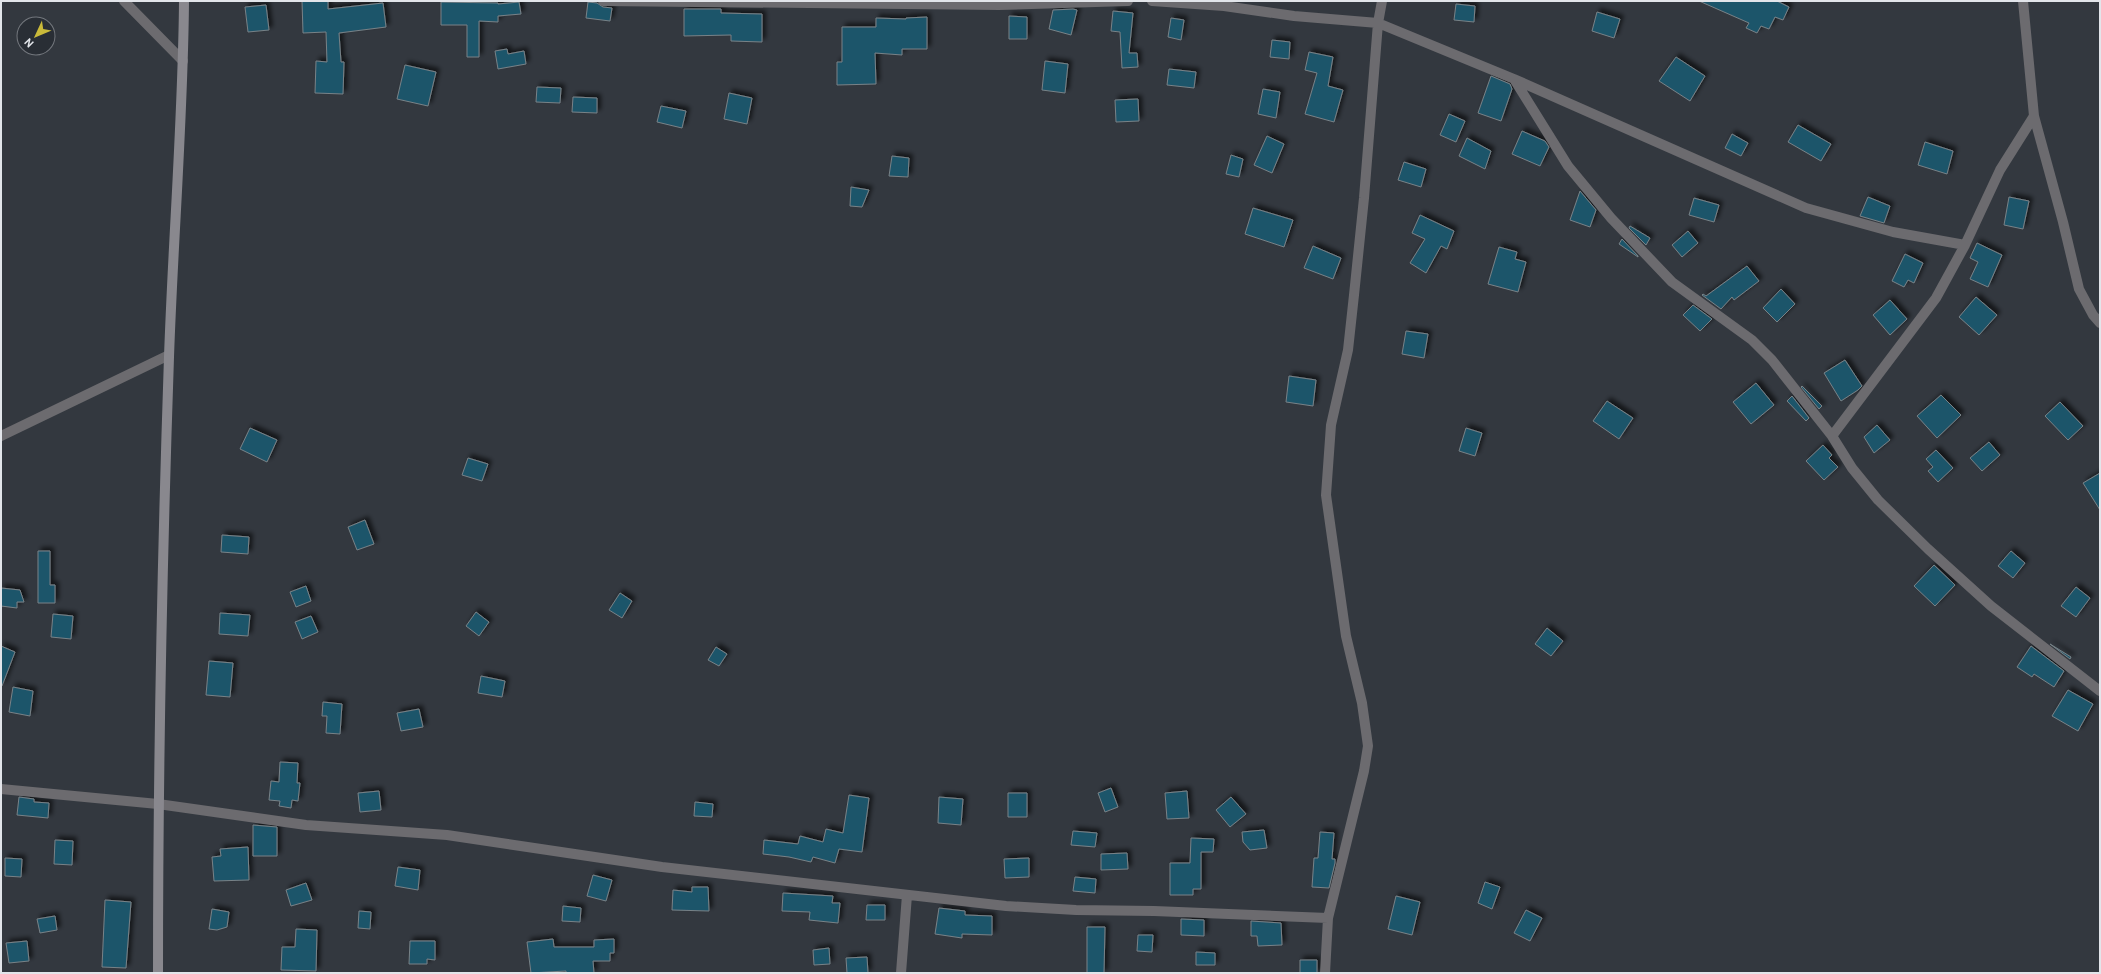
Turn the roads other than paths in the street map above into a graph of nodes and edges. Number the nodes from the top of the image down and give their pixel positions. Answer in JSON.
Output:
{"nodes":[{"id":1,"x":124,"y":1,"type":"edge"},
{"id":2,"x":184,"y":1,"type":"edge"},
{"id":3,"x":603,"y":1,"type":"edge"},
{"id":4,"x":1128,"y":1,"type":"edge"},
{"id":5,"x":1152,"y":1,"type":"edge"},
{"id":6,"x":1382,"y":1,"type":"edge"},
{"id":7,"x":2023,"y":1,"type":"edge"},
{"id":8,"x":752,"y":2,"type":"edge"},
{"id":9,"x":1378,"y":23,"type":"junction"},
{"id":10,"x":183,"y":61,"type":"junction"},
{"id":11,"x":1514,"y":79,"type":"junction"},
{"id":12,"x":2034,"y":116,"type":"junction"},
{"id":13,"x":1965,"y":245,"type":"junction"},
{"id":14,"x":2100,"y":323,"type":"edge"},
{"id":15,"x":169,"y":355,"type":"junction"},
{"id":16,"x":1,"y":436,"type":"edge"},
{"id":17,"x":1832,"y":436,"type":"junction"},
{"id":18,"x":2100,"y":691,"type":"edge"},
{"id":19,"x":1,"y":789,"type":"edge"},
{"id":20,"x":158,"y":804,"type":"junction"},
{"id":21,"x":907,"y":895,"type":"junction"},
{"id":22,"x":1328,"y":918,"type":"junction"},
{"id":23,"x":158,"y":973,"type":"edge"},
{"id":24,"x":901,"y":973,"type":"edge"},
{"id":25,"x":1325,"y":973,"type":"edge"}],
"edges":[{"from":1,"to":10,"type":"street"},
{"from":2,"to":10,"type":"street"},
{"from":3,"to":8,"type":"street"},
{"from":4,"to":8,"type":"street"},
{"from":5,"to":9,"type":"street"},
{"from":6,"to":9,"type":"street"},
{"from":7,"to":12,"type":"street"},
{"from":9,"to":11,"type":"street"},
{"from":9,"to":22,"type":"street"},
{"from":10,"to":15,"type":"street"},
{"from":11,"to":13,"type":"street"},
{"from":11,"to":17,"type":"street"},
{"from":12,"to":13,"type":"street"},
{"from":12,"to":14,"type":"street"},
{"from":13,"to":17,"type":"street"},
{"from":15,"to":16,"type":"street"},
{"from":15,"to":20,"type":"street"},
{"from":17,"to":18,"type":"street"},
{"from":19,"to":20,"type":"street"},
{"from":20,"to":21,"type":"street"},
{"from":20,"to":23,"type":"street"},
{"from":21,"to":22,"type":"street"},
{"from":21,"to":24,"type":"street"},
{"from":22,"to":25,"type":"street"}]}
